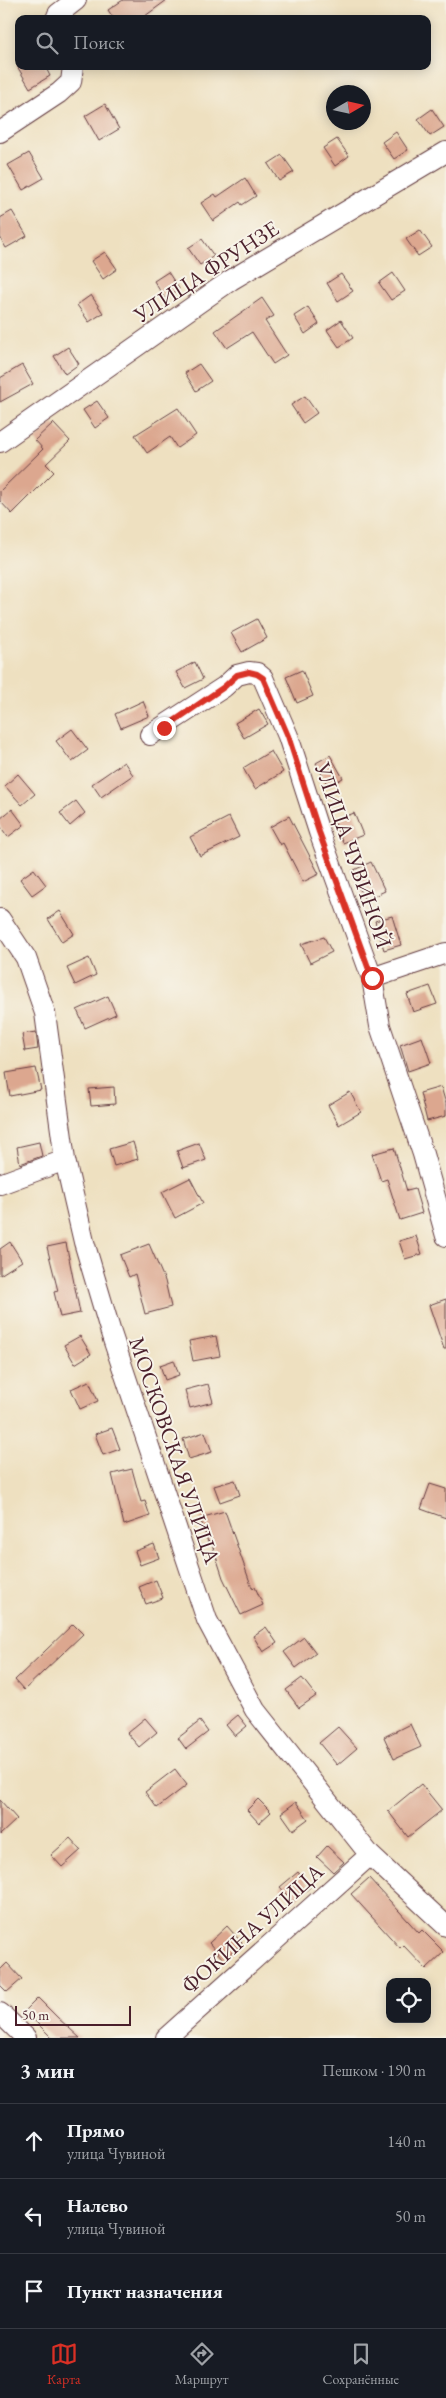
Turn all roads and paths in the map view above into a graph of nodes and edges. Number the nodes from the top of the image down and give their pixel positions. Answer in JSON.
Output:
{"nodes":[{"id":1,"x":76,"y":0,"type":"edge"},
{"id":2,"x":58,"y":15,"type":"edge"},
{"id":3,"x":73,"y":70,"type":"edge"},
{"id":4,"x":0,"y":132,"type":"edge"},
{"id":5,"x":446,"y":152,"type":"edge"},
{"id":6,"x":0,"y":442,"type":"edge"},
{"id":7,"x":150,"y":736,"type":"dead end"},
{"id":8,"x":0,"y":920,"type":"edge"},
{"id":9,"x":446,"y":953,"type":"edge"},
{"id":10,"x":372,"y":978,"type":"junction"},
{"id":11,"x":66,"y":1160,"type":"junction"},
{"id":12,"x":0,"y":1184,"type":"edge"},
{"id":13,"x":446,"y":1236,"type":"edge"},
{"id":14,"x":370,"y":1854,"type":"junction"},
{"id":15,"x":446,"y":1926,"type":"edge"},
{"id":16,"x":0,"y":2013,"type":"edge"},
{"id":17,"x":26,"y":2038,"type":"edge"},
{"id":18,"x":166,"y":2038,"type":"edge"}],
"edges":[{"from":1,"to":2,"type":"street"},
{"from":3,"to":4,"type":"street"},
{"from":5,"to":6,"type":"street","name":"УЛИЦА ФРУНЗЕ"},
{"from":7,"to":10,"type":"street","name":"УЛИЦА ЧУВИНОЙ"},
{"from":8,"to":11,"type":"street","name":"МОСКОВСКАЯ УЛИЦА"},
{"from":9,"to":10,"type":"street"},
{"from":10,"to":13,"type":"street","name":"УЛИЦА ЧУВИНОЙ"},
{"from":11,"to":12,"type":"street"},
{"from":11,"to":14,"type":"street","name":"МОСКОВСКАЯ УЛИЦА"},
{"from":14,"to":15,"type":"street","name":"МОСКОВСКАЯ УЛИЦА"},
{"from":14,"to":18,"type":"street","name":"ФОКИНА УЛИЦА"},
{"from":16,"to":17,"type":"street"}]}
